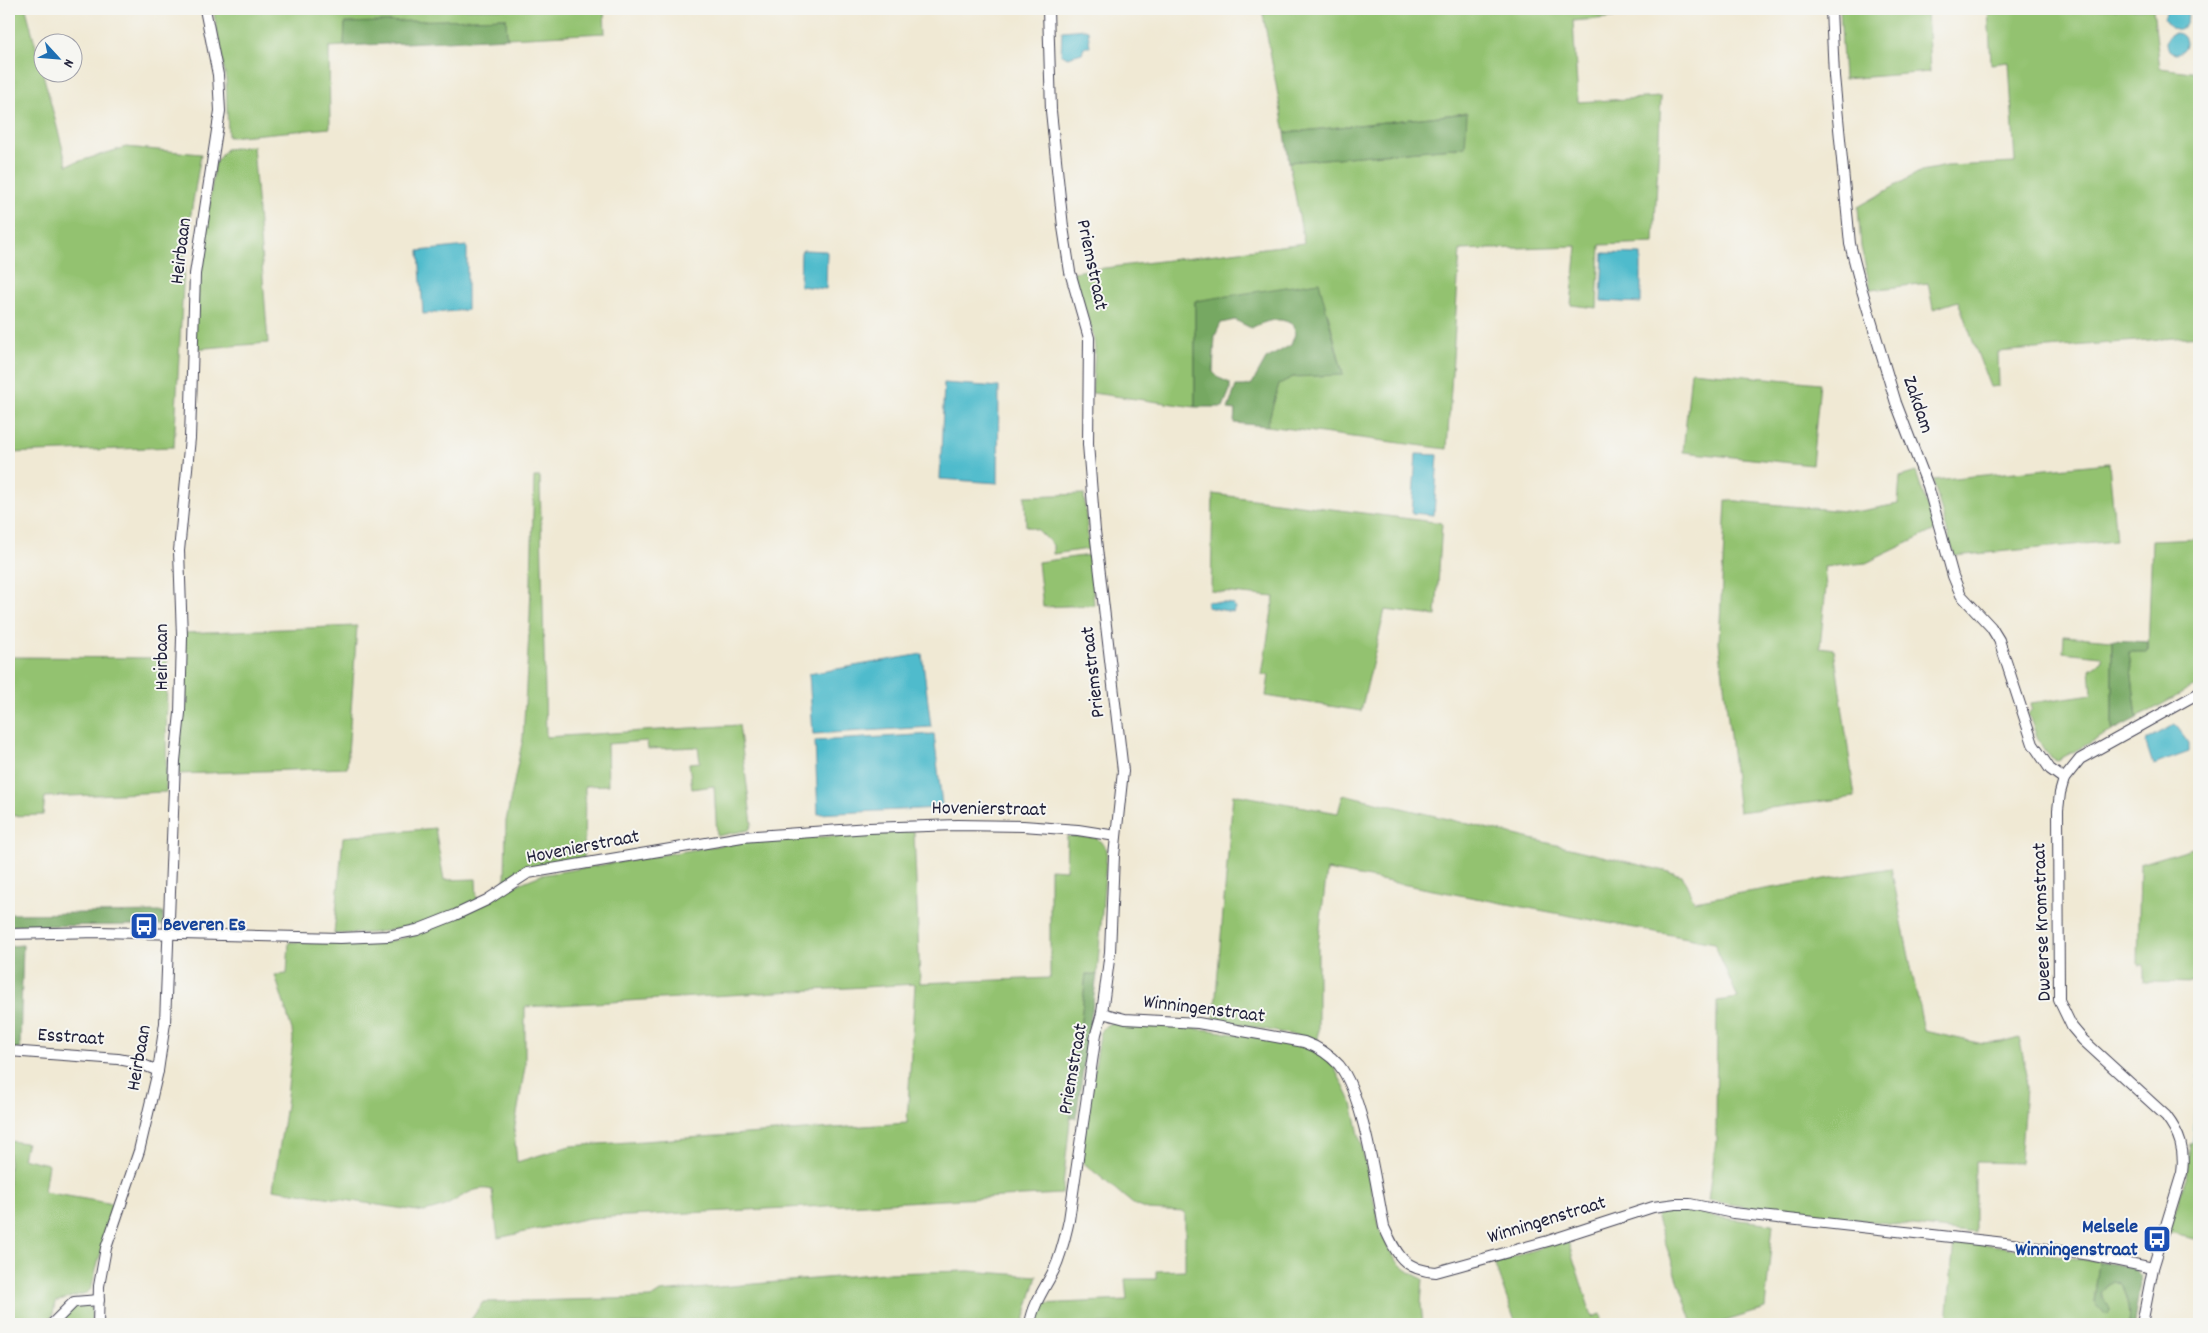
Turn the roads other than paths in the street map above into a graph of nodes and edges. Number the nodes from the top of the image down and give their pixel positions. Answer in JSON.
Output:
{"nodes":[{"id":1,"x":205,"y":9,"type":"edge"},
{"id":2,"x":1048,"y":9,"type":"edge"},
{"id":3,"x":1831,"y":9,"type":"edge"},
{"id":4,"x":2199,"y":693,"type":"edge"},
{"id":5,"x":2064,"y":779,"type":"junction"},
{"id":6,"x":1116,"y":836,"type":"junction"},
{"id":7,"x":9,"y":934,"type":"edge"},
{"id":8,"x":169,"y":934,"type":"junction"},
{"id":9,"x":1102,"y":1013,"type":"junction"},
{"id":10,"x":9,"y":1051,"type":"edge"},
{"id":11,"x":158,"y":1071,"type":"junction"},
{"id":12,"x":2153,"y":1268,"type":"junction"},
{"id":13,"x":99,"y":1300,"type":"junction"},
{"id":14,"x":52,"y":1324,"type":"edge"},
{"id":15,"x":98,"y":1324,"type":"edge"},
{"id":16,"x":1030,"y":1324,"type":"edge"},
{"id":17,"x":2142,"y":1324,"type":"edge"}],
"edges":[{"from":1,"to":8,"type":"street","name":"Heirbaan"},
{"from":2,"to":6,"type":"street","name":"Priemstraat"},
{"from":3,"to":5,"type":"street","name":"Zakdam"},
{"from":4,"to":5,"type":"street","name":"Dweerse Kromstraat"},
{"from":5,"to":12,"type":"street","name":"Dweerse Kromstraat"},
{"from":6,"to":8,"type":"street","name":"Hovenierstraat"},
{"from":6,"to":9,"type":"street","name":"Priemstraat"},
{"from":7,"to":8,"type":"street","name":"Hovenierstraat"},
{"from":8,"to":11,"type":"street","name":"Heirbaan"},
{"from":9,"to":12,"type":"street","name":"Winningenstraat"},
{"from":9,"to":16,"type":"street","name":"Priemstraat"},
{"from":10,"to":11,"type":"street","name":"Esstraat"},
{"from":11,"to":13,"type":"street","name":"Heirbaan"},
{"from":12,"to":17,"type":"street","name":"Dweerse Kromstraat"},
{"from":13,"to":14,"type":"street"},
{"from":13,"to":15,"type":"street","name":"Heirbaan"}]}
